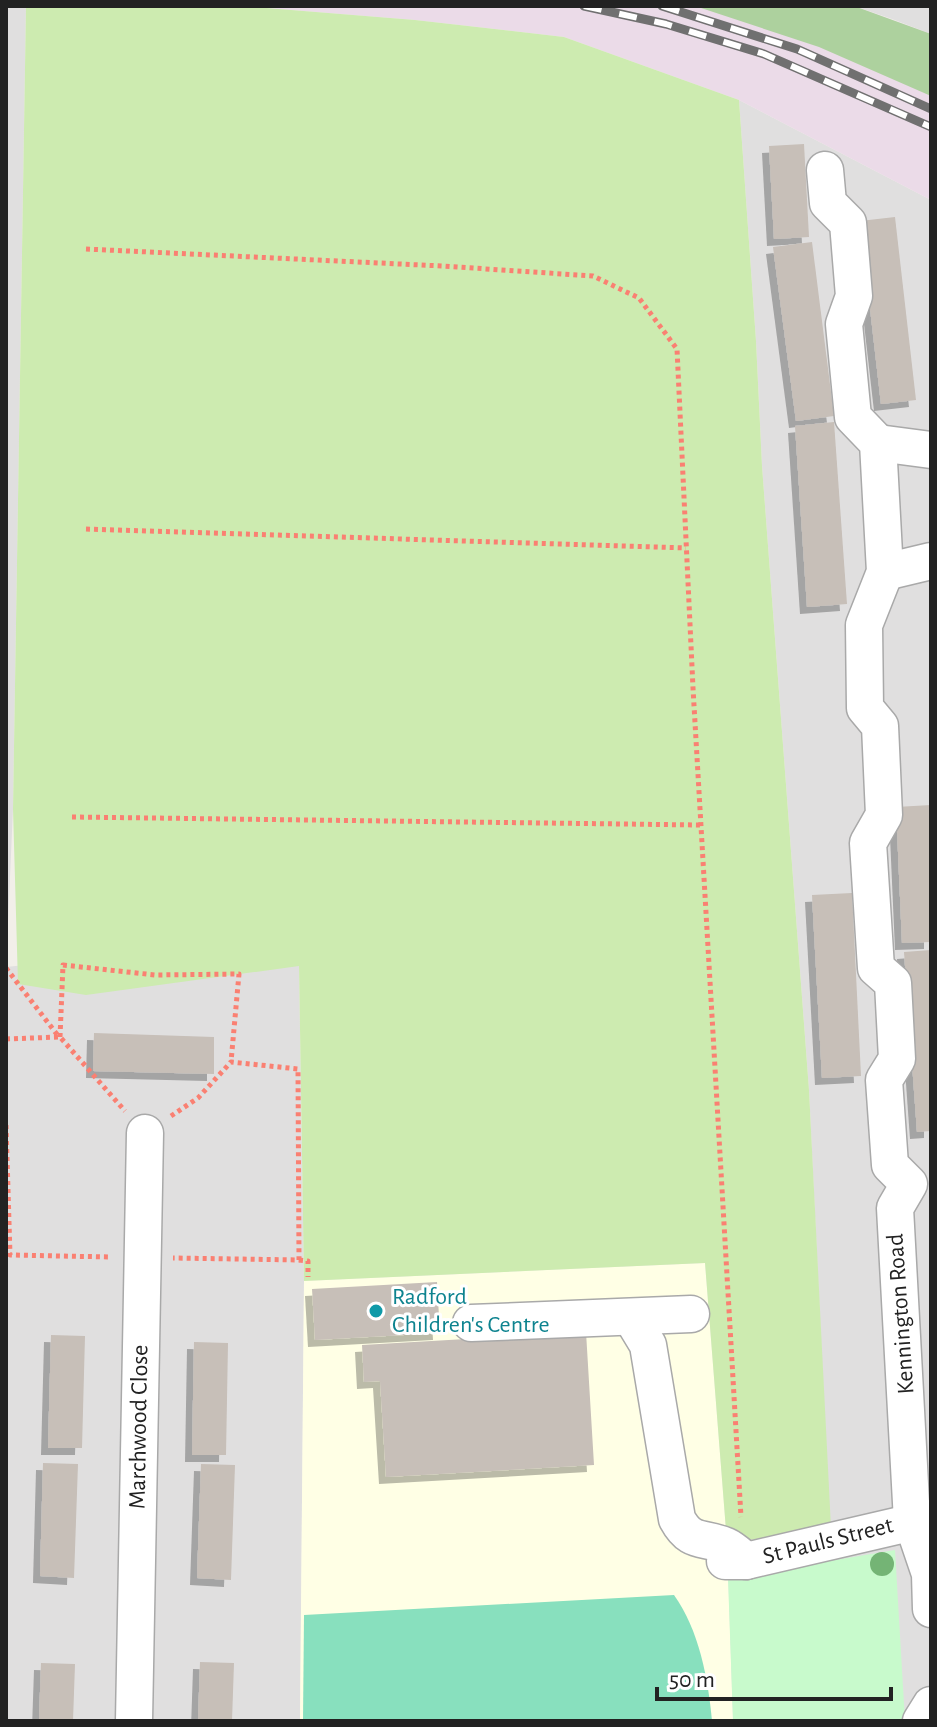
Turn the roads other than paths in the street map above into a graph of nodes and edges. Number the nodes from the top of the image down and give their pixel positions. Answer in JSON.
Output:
{"nodes":[{"id":1,"x":825,"y":170,"type":"dead end"},
{"id":2,"x":878,"y":443,"type":"junction"},
{"id":3,"x":931,"y":450,"type":"edge"},
{"id":4,"x":931,"y":561,"type":"edge"},
{"id":5,"x":885,"y":572,"type":"junction"},
{"id":6,"x":145,"y":1133,"type":"road end"},
{"id":7,"x":920,"y":1184,"type":"edge"},
{"id":8,"x":691,"y":1314,"type":"dead end"},
{"id":9,"x":631,"y":1317,"type":"junction"},
{"id":10,"x":471,"y":1323,"type":"dead end"},
{"id":11,"x":918,"y":1365,"type":"edge"},
{"id":12,"x":922,"y":1519,"type":"edge"},
{"id":13,"x":931,"y":1609,"type":"edge"},
{"id":14,"x":931,"y":1705,"type":"edge"},
{"id":15,"x":134,"y":1721,"type":"edge"},
{"id":16,"x":921,"y":1721,"type":"edge"}],
"edges":[{"from":1,"to":2,"type":"street"},
{"from":2,"to":3,"type":"street"},
{"from":2,"to":5,"type":"street","name":"Kennington Road"},
{"from":4,"to":5,"type":"street"},
{"from":5,"to":7,"type":"street","name":"Kennington Road"},
{"from":6,"to":15,"type":"street","name":"Marchwood Close"},
{"from":7,"to":11,"type":"street","name":"Kennington Road"},
{"from":8,"to":9,"type":"street"},
{"from":9,"to":10,"type":"street"},
{"from":9,"to":12,"type":"street","name":"St Pauls Street"},
{"from":11,"to":12,"type":"street","name":"Kennington Road"},
{"from":12,"to":13,"type":"street","name":"Kennington Road"},
{"from":14,"to":16,"type":"street"}]}
